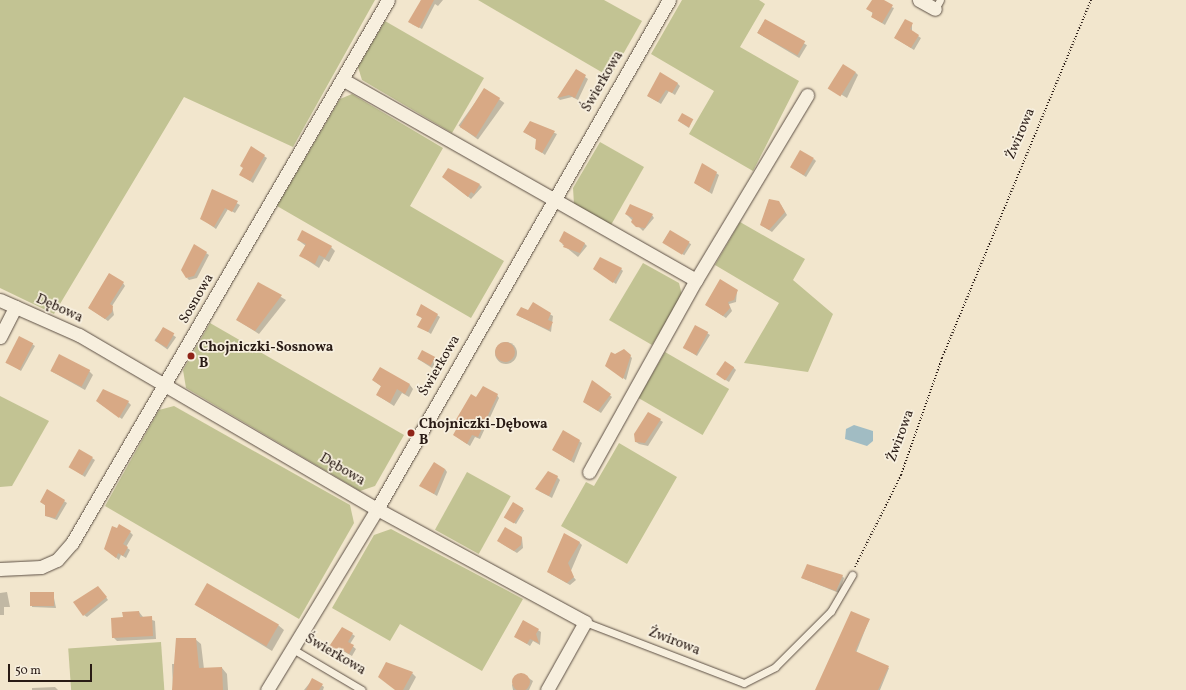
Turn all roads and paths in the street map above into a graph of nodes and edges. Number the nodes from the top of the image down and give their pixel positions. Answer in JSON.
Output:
{"nodes":[{"id":1,"x":388,"y":0,"type":"edge"},
{"id":2,"x":669,"y":0,"type":"edge"},
{"id":3,"x":918,"y":0,"type":"edge"},
{"id":4,"x":1091,"y":0,"type":"edge"},
{"id":5,"x":937,"y":5,"type":"edge"},
{"id":6,"x":342,"y":79,"type":"junction"},
{"id":7,"x":807,"y":95,"type":"dead end"},
{"id":8,"x":552,"y":202,"type":"junction"},
{"id":9,"x":696,"y":280,"type":"junction"},
{"id":10,"x":0,"y":300,"type":"edge"},
{"id":11,"x":15,"y":307,"type":"junction"},
{"id":12,"x":0,"y":337,"type":"edge"},
{"id":13,"x":166,"y":386,"type":"junction"},
{"id":14,"x":589,"y":472,"type":"dead end"},
{"id":15,"x":377,"y":509,"type":"junction"},
{"id":16,"x":0,"y":568,"type":"edge"},
{"id":17,"x":852,"y":575,"type":"joint"},
{"id":18,"x":585,"y":622,"type":"junction"},
{"id":19,"x":291,"y":648,"type":"junction"},
{"id":20,"x":267,"y":690,"type":"edge"},
{"id":21,"x":362,"y":690,"type":"edge"},
{"id":22,"x":547,"y":690,"type":"edge"}],
"edges":[{"from":1,"to":6,"type":"street","name":"Sosnowa"},
{"from":2,"to":8,"type":"street","name":"Świerkowa"},
{"from":3,"to":5,"type":"street"},
{"from":4,"to":17,"type":"path","name":"Żwirowa"},
{"from":6,"to":8,"type":"street"},
{"from":6,"to":13,"type":"street","name":"Sosnowa"},
{"from":7,"to":9,"type":"street"},
{"from":8,"to":9,"type":"street"},
{"from":8,"to":15,"type":"street","name":"Świerkowa"},
{"from":9,"to":14,"type":"street"},
{"from":10,"to":11,"type":"street","name":"Dębowa"},
{"from":11,"to":12,"type":"street","name":"Dębowa"},
{"from":11,"to":13,"type":"street","name":"Dębowa"},
{"from":13,"to":15,"type":"street","name":"Dębowa"},
{"from":13,"to":16,"type":"street","name":"Sosnowa"},
{"from":15,"to":18,"type":"street","name":"Dębowa"},
{"from":15,"to":19,"type":"street","name":"Świerkowa"},
{"from":17,"to":18,"type":"lane","name":"Żwirowa"},
{"from":18,"to":22,"type":"street"},
{"from":19,"to":20,"type":"street","name":"Świerkowa"},
{"from":19,"to":21,"type":"lane","name":"Świerkowa"}]}
